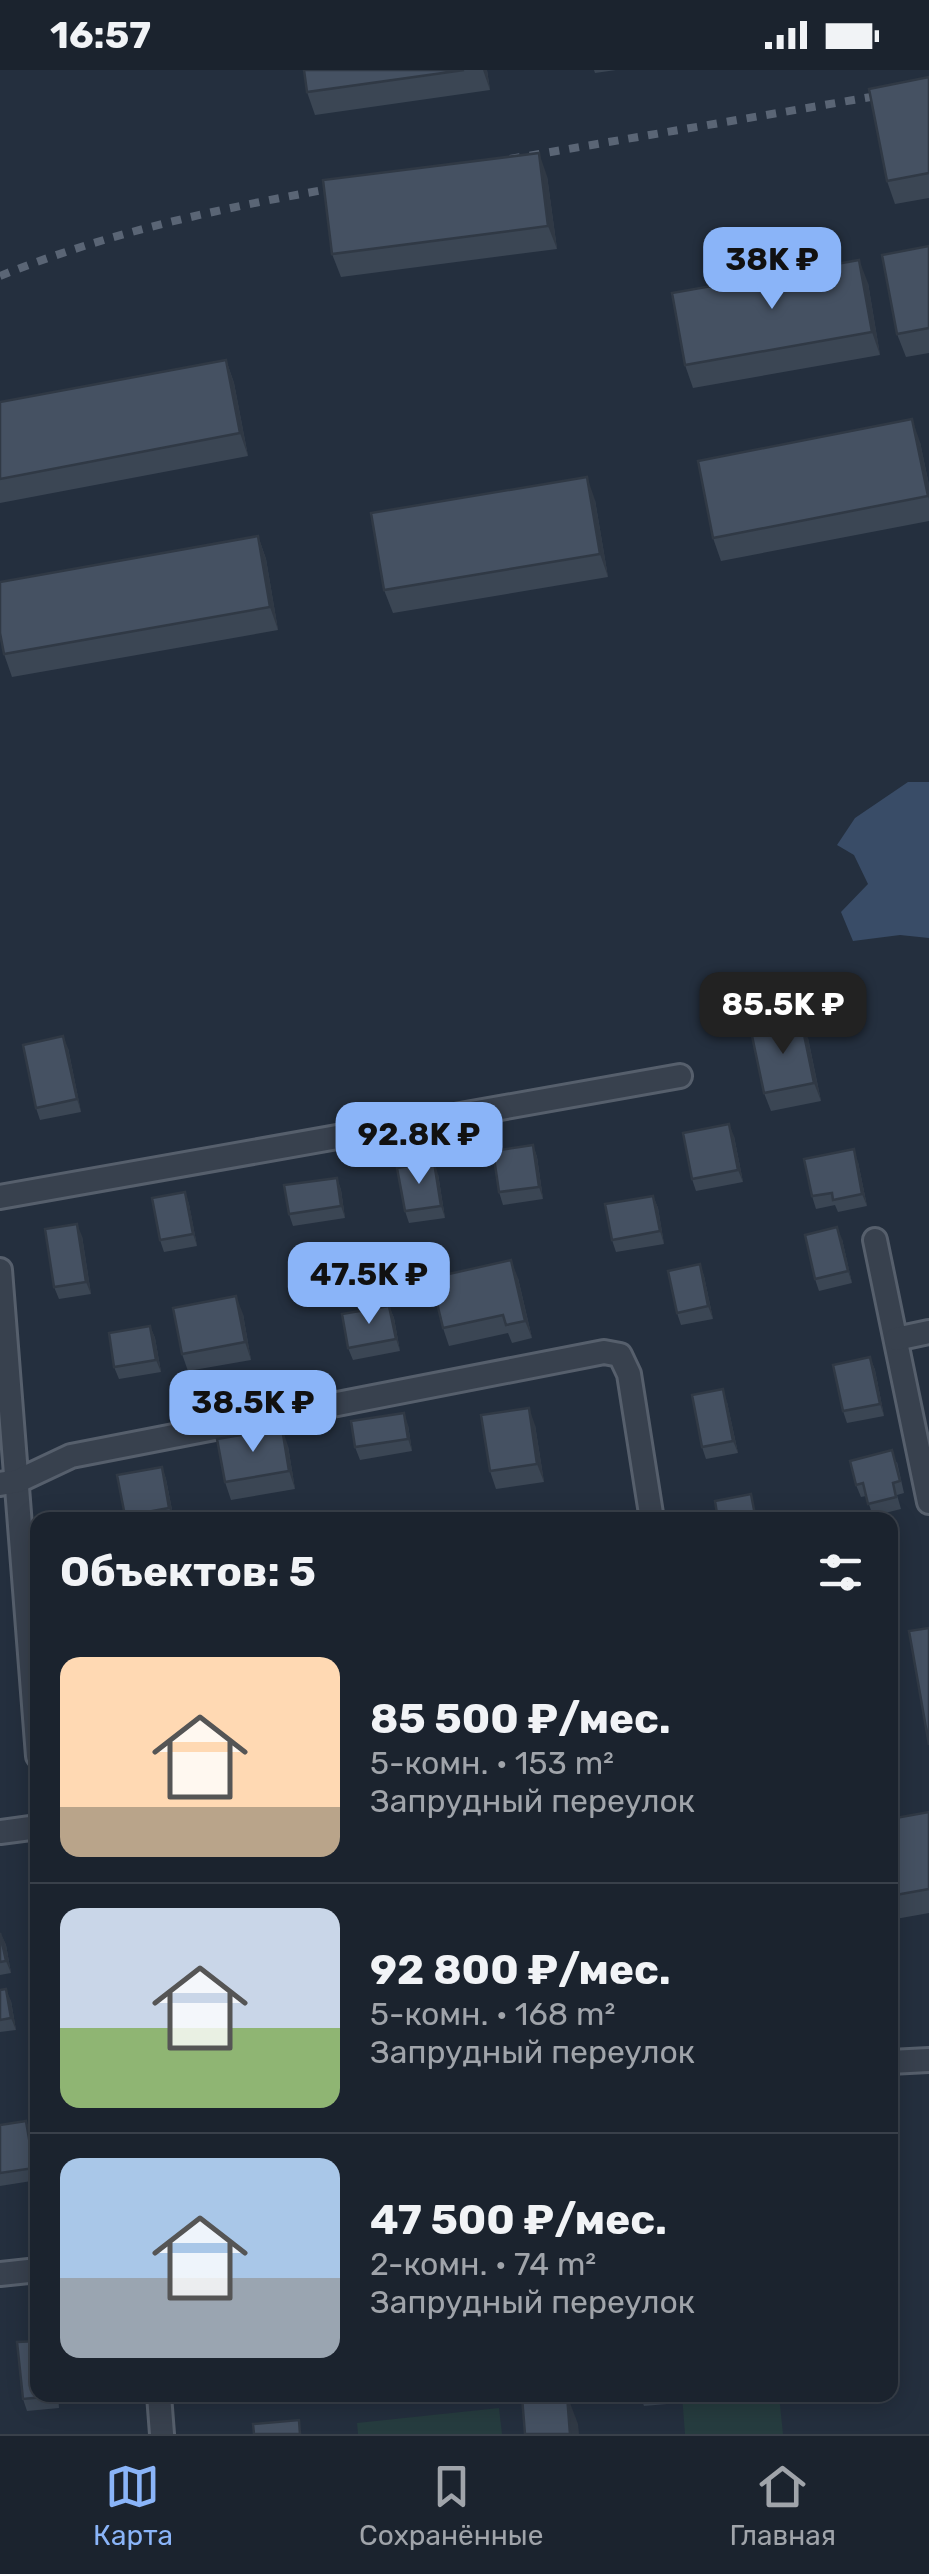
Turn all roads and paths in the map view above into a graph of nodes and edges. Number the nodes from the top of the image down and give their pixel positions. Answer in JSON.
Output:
{"nodes":[{"id":1,"x":680,"y":1076,"type":"dead end"},
{"id":2,"x":0,"y":1197,"type":"edge"},
{"id":3,"x":875,"y":1240,"type":"dead end"},
{"id":4,"x":0,"y":1270,"type":"edge"},
{"id":5,"x":929,"y":1332,"type":"edge"},
{"id":6,"x":896,"y":1339,"type":"junction"},
{"id":7,"x":9,"y":1483,"type":"edge"},
{"id":8,"x":929,"y":1502,"type":"edge"},
{"id":9,"x":651,"y":1512,"type":"edge"},
{"id":10,"x":30,"y":1662,"type":"edge"},
{"id":11,"x":30,"y":1828,"type":"edge"},
{"id":12,"x":0,"y":1832,"type":"edge"},
{"id":13,"x":929,"y":2060,"type":"edge"},
{"id":14,"x":898,"y":2062,"type":"edge"},
{"id":15,"x":30,"y":2271,"type":"edge"},
{"id":16,"x":0,"y":2274,"type":"edge"},
{"id":17,"x":159,"y":2402,"type":"edge"},
{"id":18,"x":162,"y":2434,"type":"edge"}],
"edges":[{"from":1,"to":2,"type":"street"},
{"from":3,"to":6,"type":"street"},
{"from":4,"to":7,"type":"street"},
{"from":5,"to":6,"type":"street"},
{"from":6,"to":8,"type":"street"},
{"from":7,"to":9,"type":"street"},
{"from":7,"to":10,"type":"street"},
{"from":11,"to":12,"type":"street"},
{"from":13,"to":14,"type":"street"},
{"from":15,"to":16,"type":"street"},
{"from":17,"to":18,"type":"street"}]}
